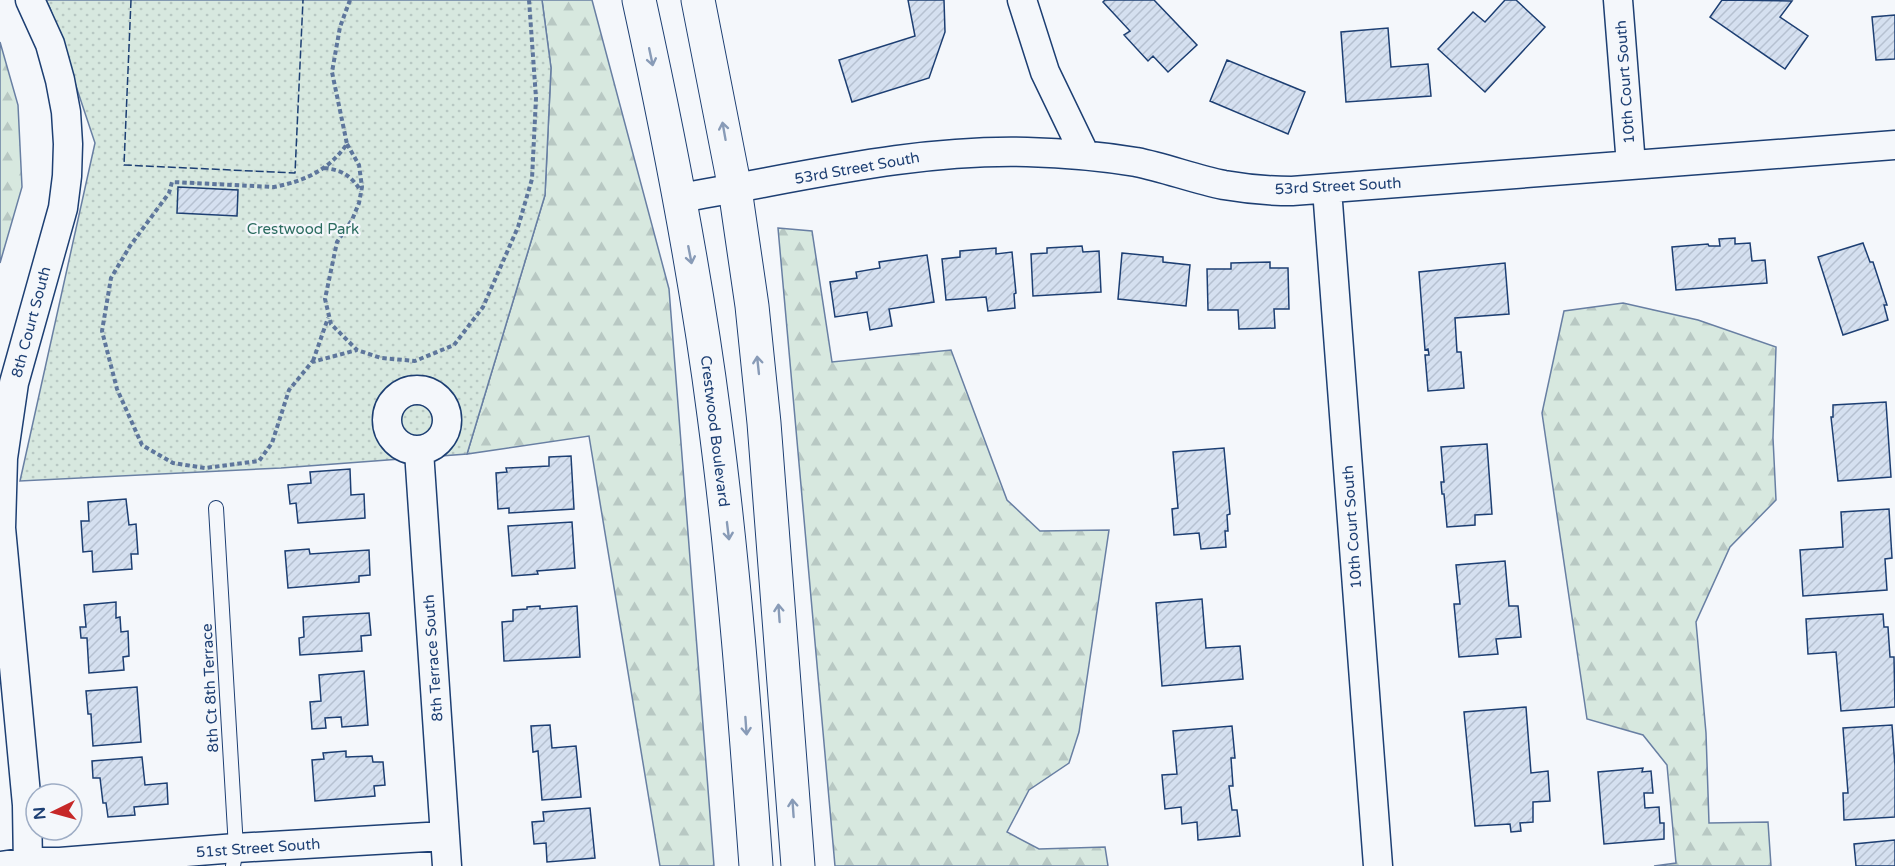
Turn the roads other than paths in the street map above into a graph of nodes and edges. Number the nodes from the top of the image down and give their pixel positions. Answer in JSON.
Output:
{"nodes":[{"id":1,"x":30,"y":0,"type":"edge"},
{"id":2,"x":639,"y":0,"type":"edge"},
{"id":3,"x":698,"y":0,"type":"edge"},
{"id":4,"x":1022,"y":0,"type":"edge"},
{"id":5,"x":1618,"y":0,"type":"edge"},
{"id":6,"x":1895,"y":145,"type":"edge"},
{"id":7,"x":1085,"y":156,"type":"junction"},
{"id":8,"x":1631,"y":165,"type":"junction"},
{"id":9,"x":735,"y":189,"type":"junction"},
{"id":10,"x":1327,"y":189,"type":"junction"},
{"id":11,"x":679,"y":198,"type":"junction"},
{"id":12,"x":419,"y":451,"type":"dead end"},
{"id":13,"x":216,"y":508,"type":"dead end"},
{"id":14,"x":444,"y":836,"type":"junction"},
{"id":15,"x":235,"y":857,"type":"edge"},
{"id":16,"x":19,"y":865,"type":"edge"},
{"id":17,"x":447,"y":866,"type":"edge"},
{"id":18,"x":756,"y":866,"type":"edge"},
{"id":19,"x":798,"y":866,"type":"edge"},
{"id":20,"x":1378,"y":866,"type":"edge"}],
"edges":[{"from":1,"to":16,"type":"street","name":"8th Court South"},
{"from":2,"to":11,"type":"main road","name":"Crestwood Boulevard","one_way":true},
{"from":9,"to":3,"type":"main road","one_way":true},
{"from":4,"to":7,"type":"street"},
{"from":5,"to":8,"type":"street","name":"10th Court South"},
{"from":6,"to":8,"type":"street","name":"53rd Street South"},
{"from":7,"to":9,"type":"street","name":"53rd Street South"},
{"from":7,"to":10,"type":"street","name":"53rd Street South"},
{"from":8,"to":10,"type":"street","name":"53rd Street South"},
{"from":9,"to":11,"type":"street","name":"53rd Street South"},
{"from":19,"to":9,"type":"main road","one_way":true},
{"from":10,"to":20,"type":"street","name":"10th Court South"},
{"from":11,"to":18,"type":"main road","name":"Crestwood Boulevard","one_way":true},
{"from":12,"to":14,"type":"street","name":"8th Terrace South"},
{"from":13,"to":15,"type":"lane","name":"8th Ct 8th Terrace"},
{"from":14,"to":15,"type":"street","name":"51st Street South"},
{"from":14,"to":17,"type":"street","name":"8th Terrace South"},
{"from":15,"to":16,"type":"street","name":"51st Street South"}]}
